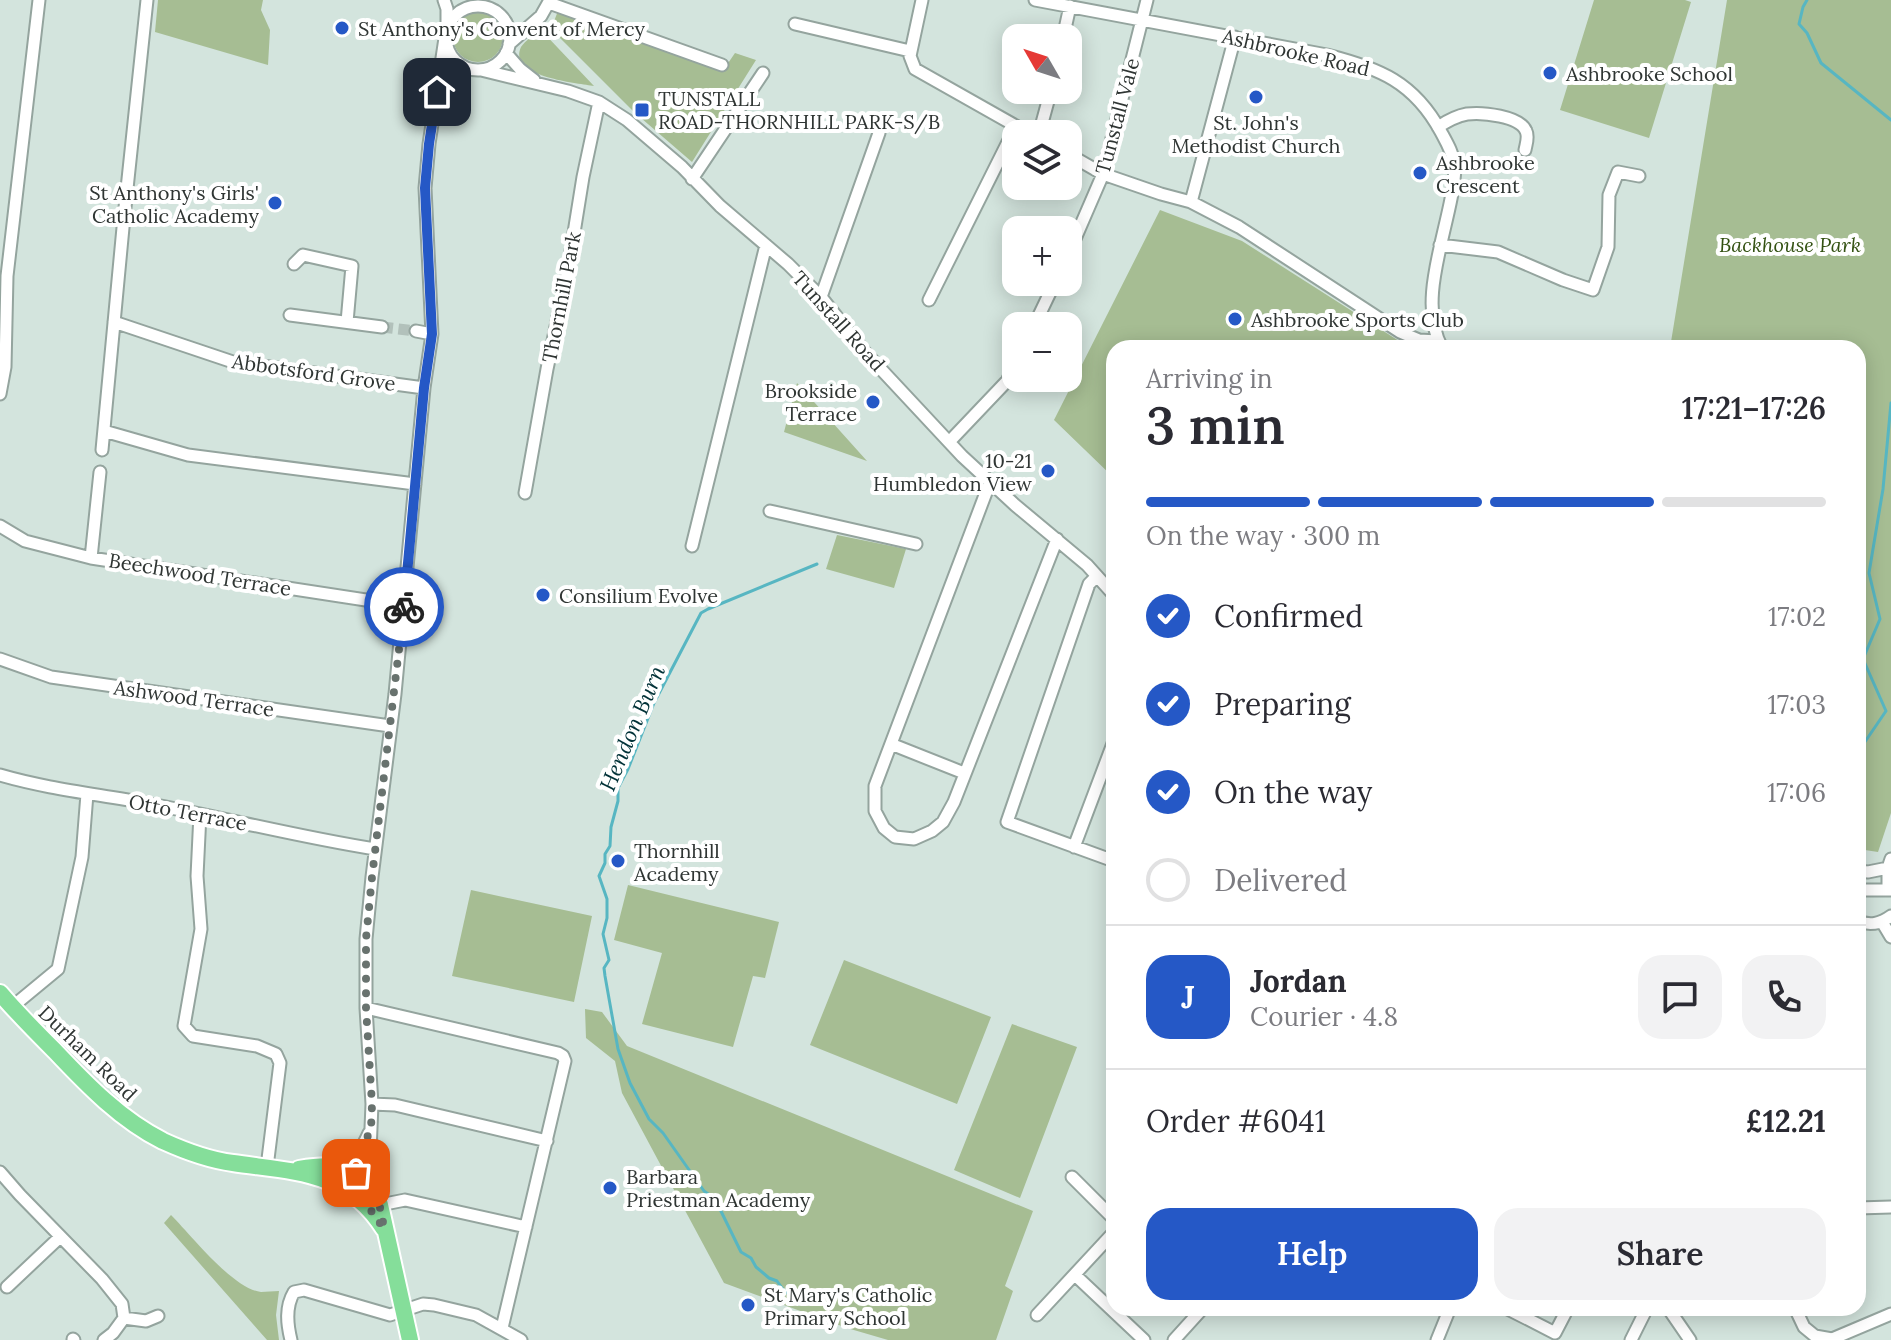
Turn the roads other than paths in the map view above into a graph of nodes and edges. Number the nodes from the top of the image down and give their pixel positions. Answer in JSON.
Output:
{"nodes":[{"id":1,"x":39,"y":0,"type":"edge"},
{"id":2,"x":147,"y":0,"type":"edge"},
{"id":3,"x":444,"y":0,"type":"edge"},
{"id":4,"x":468,"y":0,"type":"edge"},
{"id":5,"x":922,"y":0,"type":"edge"},
{"id":6,"x":1035,"y":0,"type":"edge"},
{"id":7,"x":1147,"y":0,"type":"edge"},
{"id":8,"x":550,"y":2,"type":"edge"},
{"id":9,"x":481,"y":5,"type":"junction"},
{"id":10,"x":1070,"y":6,"type":"junction"},
{"id":11,"x":502,"y":16,"type":"junction"},
{"id":12,"x":538,"y":19,"type":"junction"},
{"id":13,"x":1142,"y":19,"type":"junction"},
{"id":14,"x":795,"y":24,"type":"dead end"},
{"id":15,"x":1066,"y":24,"type":"edge"},
{"id":16,"x":446,"y":33,"type":"junction"},
{"id":17,"x":1235,"y":37,"type":"junction"},
{"id":18,"x":508,"y":48,"type":"junction"},
{"id":19,"x":910,"y":51,"type":"junction"},
{"id":20,"x":722,"y":65,"type":"dead end"},
{"id":21,"x":475,"y":70,"type":"junction"},
{"id":22,"x":763,"y":73,"type":"dead end"},
{"id":23,"x":540,"y":84,"type":"junction"},
{"id":24,"x":437,"y":92,"type":"junction"},
{"id":25,"x":599,"y":102,"type":"junction"},
{"id":26,"x":1005,"y":120,"type":"edge"},
{"id":27,"x":1438,"y":127,"type":"junction"},
{"id":28,"x":879,"y":133,"type":"dead end"},
{"id":29,"x":1525,"y":150,"type":"dead end"},
{"id":30,"x":1002,"y":154,"type":"edge"},
{"id":31,"x":1082,"y":162,"type":"edge"},
{"id":32,"x":1103,"y":174,"type":"junction"},
{"id":33,"x":1639,"y":176,"type":"dead end"},
{"id":34,"x":692,"y":179,"type":"junction"},
{"id":35,"x":1191,"y":202,"type":"junction"},
{"id":36,"x":1082,"y":223,"type":"edge"},
{"id":37,"x":766,"y":245,"type":"junction"},
{"id":38,"x":1440,"y":245,"type":"junction"},
{"id":39,"x":294,"y":264,"type":"dead end"},
{"id":40,"x":4,"y":275,"type":"edge"},
{"id":41,"x":821,"y":297,"type":"junction"},
{"id":42,"x":929,"y":300,"type":"dead end"},
{"id":43,"x":290,"y":315,"type":"dead end"},
{"id":44,"x":114,"y":322,"type":"junction"},
{"id":45,"x":347,"y":322,"type":"junction"},
{"id":46,"x":382,"y":327,"type":"tunnel mouth"},
{"id":47,"x":416,"y":331,"type":"tunnel mouth"},
{"id":48,"x":432,"y":334,"type":"junction"},
{"id":49,"x":1419,"y":340,"type":"edge"},
{"id":50,"x":1439,"y":340,"type":"edge"},
{"id":51,"x":1002,"y":386,"type":"edge"},
{"id":52,"x":424,"y":388,"type":"junction"},
{"id":53,"x":0,"y":394,"type":"edge"},
{"id":54,"x":104,"y":431,"type":"junction"},
{"id":55,"x":949,"y":442,"type":"junction"},
{"id":56,"x":102,"y":450,"type":"dead end"},
{"id":57,"x":100,"y":472,"type":"dead end"},
{"id":58,"x":990,"y":482,"type":"junction"},
{"id":59,"x":415,"y":484,"type":"junction"},
{"id":60,"x":525,"y":493,"type":"dead end"},
{"id":61,"x":770,"y":511,"type":"dead end"},
{"id":62,"x":0,"y":526,"type":"edge"},
{"id":63,"x":1057,"y":539,"type":"junction"},
{"id":64,"x":916,"y":544,"type":"dead end"},
{"id":65,"x":692,"y":546,"type":"dead end"},
{"id":66,"x":91,"y":558,"type":"junction"},
{"id":67,"x":1097,"y":576,"type":"junction"},
{"id":68,"x":1106,"y":586,"type":"edge"},
{"id":69,"x":405,"y":606,"type":"junction"},
{"id":70,"x":0,"y":659,"type":"edge"},
{"id":71,"x":390,"y":726,"type":"junction"},
{"id":72,"x":891,"y":744,"type":"junction"},
{"id":73,"x":1106,"y":762,"type":"edge"},
{"id":74,"x":964,"y":773,"type":"junction"},
{"id":75,"x":0,"y":775,"type":"edge"},
{"id":76,"x":87,"y":794,"type":"junction"},
{"id":77,"x":200,"y":814,"type":"junction"},
{"id":78,"x":1074,"y":847,"type":"junction"},
{"id":79,"x":375,"y":849,"type":"junction"},
{"id":80,"x":1106,"y":858,"type":"edge"},
{"id":81,"x":1889,"y":864,"type":"edge"},
{"id":82,"x":1866,"y":872,"type":"edge"},
{"id":83,"x":1866,"y":890,"type":"edge"},
{"id":84,"x":1889,"y":890,"type":"edge"},
{"id":85,"x":1886,"y":919,"type":"edge"},
{"id":86,"x":1866,"y":924,"type":"edge"},
{"id":87,"x":1891,"y":937,"type":"edge"},
{"id":88,"x":0,"y":993,"type":"edge"},
{"id":89,"x":12,"y":1007,"type":"junction"},
{"id":90,"x":366,"y":1008,"type":"junction"},
{"id":91,"x":372,"y":1104,"type":"junction"},
{"id":92,"x":547,"y":1141,"type":"junction"},
{"id":93,"x":267,"y":1167,"type":"junction"},
{"id":94,"x":293,"y":1170,"type":"junction"},
{"id":95,"x":0,"y":1172,"type":"edge"},
{"id":96,"x":357,"y":1174,"type":"junction"},
{"id":97,"x":1072,"y":1177,"type":"dead end"},
{"id":98,"x":359,"y":1200,"type":"junction"},
{"id":99,"x":380,"y":1205,"type":"junction"},
{"id":100,"x":1891,"y":1207,"type":"edge"},
{"id":101,"x":1866,"y":1208,"type":"edge"},
{"id":102,"x":1106,"y":1211,"type":"edge"},
{"id":103,"x":526,"y":1227,"type":"junction"},
{"id":104,"x":384,"y":1229,"type":"junction"},
{"id":105,"x":60,"y":1237,"type":"junction"},
{"id":106,"x":1106,"y":1241,"type":"edge"},
{"id":107,"x":1075,"y":1275,"type":"junction"},
{"id":108,"x":7,"y":1287,"type":"dead end"},
{"id":109,"x":1106,"y":1304,"type":"edge"},
{"id":110,"x":403,"y":1311,"type":"junction"},
{"id":111,"x":1891,"y":1314,"type":"edge"},
{"id":112,"x":1037,"y":1315,"type":"dead end"},
{"id":113,"x":158,"y":1316,"type":"dead end"},
{"id":114,"x":1119,"y":1316,"type":"edge"},
{"id":115,"x":1196,"y":1316,"type":"edge"},
{"id":116,"x":1447,"y":1316,"type":"edge"},
{"id":117,"x":1522,"y":1316,"type":"edge"},
{"id":118,"x":1564,"y":1316,"type":"edge"},
{"id":119,"x":1643,"y":1316,"type":"edge"},
{"id":120,"x":1674,"y":1316,"type":"edge"},
{"id":121,"x":1799,"y":1316,"type":"edge"},
{"id":122,"x":124,"y":1318,"type":"junction"},
{"id":123,"x":502,"y":1328,"type":"junction"},
{"id":124,"x":104,"y":1340,"type":"edge"},
{"id":125,"x":291,"y":1340,"type":"edge"},
{"id":126,"x":410,"y":1340,"type":"edge"},
{"id":127,"x":521,"y":1340,"type":"edge"},
{"id":128,"x":1144,"y":1340,"type":"edge"},
{"id":129,"x":1174,"y":1340,"type":"edge"},
{"id":130,"x":1437,"y":1340,"type":"edge"},
{"id":131,"x":1631,"y":1340,"type":"edge"},
{"id":132,"x":1690,"y":1340,"type":"edge"}],
"edges":[{"from":1,"to":40,"type":"street"},
{"from":2,"to":44,"type":"street"},
{"from":3,"to":16,"type":"street"},
{"from":4,"to":9,"type":"street"},
{"from":5,"to":19,"type":"street"},
{"from":6,"to":10,"type":"street","name":"Ashbrooke Road"},
{"from":7,"to":13,"type":"street","name":"Tunstall Vale"},
{"from":8,"to":12,"type":"street"},
{"from":8,"to":20,"type":"street"},
{"from":9,"to":11,"type":"street"},
{"from":9,"to":16,"type":"street"},
{"from":10,"to":13,"type":"street","name":"Ashbrooke Road"},
{"from":10,"to":15,"type":"street"},
{"from":11,"to":12,"type":"street"},
{"from":11,"to":18,"type":"street"},
{"from":12,"to":18,"type":"street"},
{"from":13,"to":17,"type":"street","name":"Ashbrooke Road"},
{"from":13,"to":32,"type":"street","name":"Tunstall Vale"},
{"from":14,"to":19,"type":"street"},
{"from":16,"to":21,"type":"street"},
{"from":16,"to":24,"type":"street"},
{"from":17,"to":27,"type":"street","name":"Ashbrooke Road"},
{"from":17,"to":35,"type":"street"},
{"from":18,"to":21,"type":"street"},
{"from":18,"to":23,"type":"street","name":"Tunstall Road"},
{"from":19,"to":26,"type":"street"},
{"from":21,"to":23,"type":"street","name":"Tunstall Road"},
{"from":21,"to":24,"type":"street"},
{"from":22,"to":34,"type":"street"},
{"from":23,"to":25,"type":"street","name":"Tunstall Road"},
{"from":24,"to":48,"type":"street"},
{"from":25,"to":34,"type":"street","name":"Tunstall Road"},
{"from":25,"to":60,"type":"street","name":"Thornhill Park"},
{"from":27,"to":29,"type":"street"},
{"from":27,"to":38,"type":"street","name":"Ashbrooke Road"},
{"from":28,"to":41,"type":"street"},
{"from":30,"to":42,"type":"street"},
{"from":31,"to":32,"type":"street"},
{"from":32,"to":35,"type":"street"},
{"from":32,"to":36,"type":"street","name":"Tunstall Vale"},
{"from":33,"to":38,"type":"street"},
{"from":34,"to":37,"type":"street","name":"Tunstall Road"},
{"from":35,"to":49,"type":"street"},
{"from":37,"to":41,"type":"street","name":"Tunstall Road"},
{"from":37,"to":65,"type":"street"},
{"from":38,"to":50,"type":"street","name":"Ashbrooke Road"},
{"from":39,"to":45,"type":"street"},
{"from":40,"to":53,"type":"street"},
{"from":41,"to":55,"type":"street","name":"Tunstall Road"},
{"from":43,"to":45,"type":"street"},
{"from":44,"to":52,"type":"street","name":"Abbotsford Grove"},
{"from":44,"to":54,"type":"street"},
{"from":45,"to":46,"type":"street"},
{"from":47,"to":48,"type":"street"},
{"from":48,"to":52,"type":"street"},
{"from":51,"to":55,"type":"street"},
{"from":52,"to":59,"type":"street"},
{"from":54,"to":56,"type":"street"},
{"from":54,"to":59,"type":"street"},
{"from":55,"to":58,"type":"street","name":"Tunstall Road"},
{"from":57,"to":66,"type":"street"},
{"from":58,"to":63,"type":"street","name":"Tunstall Road"},
{"from":58,"to":72,"type":"street"},
{"from":59,"to":69,"type":"street"},
{"from":61,"to":64,"type":"street"},
{"from":62,"to":66,"type":"street","name":"Beechwood Terrace"},
{"from":63,"to":67,"type":"street","name":"Tunstall Road"},
{"from":63,"to":74,"type":"street"},
{"from":66,"to":69,"type":"street","name":"Beechwood Terrace"},
{"from":67,"to":68,"type":"street","name":"Tunstall Road"},
{"from":67,"to":78,"type":"street"},
{"from":69,"to":71,"type":"street"},
{"from":70,"to":71,"type":"street","name":"Ashwood Terrace"},
{"from":71,"to":79,"type":"street"},
{"from":72,"to":74,"type":"street"},
{"from":72,"to":74,"type":"street"},
{"from":73,"to":78,"type":"street"},
{"from":75,"to":76,"type":"street","name":"Otto Terrace"},
{"from":76,"to":77,"type":"street","name":"Otto Terrace"},
{"from":76,"to":89,"type":"street"},
{"from":77,"to":79,"type":"street","name":"Otto Terrace"},
{"from":77,"to":93,"type":"street"},
{"from":78,"to":80,"type":"street"},
{"from":79,"to":90,"type":"street"},
{"from":81,"to":82,"type":"street"},
{"from":81,"to":84,"type":"street"},
{"from":83,"to":84,"type":"street"},
{"from":85,"to":86,"type":"street"},
{"from":85,"to":87,"type":"street"},
{"from":88,"to":89,"type":"highway","name":"Durham Road"},
{"from":89,"to":93,"type":"highway","name":"Durham Road"},
{"from":90,"to":91,"type":"street"},
{"from":90,"to":92,"type":"street"},
{"from":91,"to":92,"type":"street"},
{"from":91,"to":96,"type":"street"},
{"from":92,"to":103,"type":"street"},
{"from":93,"to":94,"type":"highway","name":"Durham Road"},
{"from":94,"to":96,"type":"highway","name":"Durham Road"},
{"from":94,"to":98,"type":"highway","name":"Durham Road"},
{"from":95,"to":105,"type":"street"},
{"from":96,"to":98,"type":"street"},
{"from":96,"to":99,"type":"highway","name":"Durham Road"},
{"from":97,"to":102,"type":"street"},
{"from":98,"to":104,"type":"highway","name":"Durham Road"},
{"from":99,"to":103,"type":"street"},
{"from":99,"to":104,"type":"highway","name":"Durham Road"},
{"from":100,"to":101,"type":"street"},
{"from":103,"to":123,"type":"street"},
{"from":104,"to":110,"type":"highway","name":"Durham Road"},
{"from":105,"to":108,"type":"street"},
{"from":105,"to":122,"type":"street"},
{"from":106,"to":107,"type":"street"},
{"from":107,"to":109,"type":"street"},
{"from":107,"to":112,"type":"street"},
{"from":110,"to":123,"type":"street"},
{"from":110,"to":125,"type":"street"},
{"from":110,"to":126,"type":"highway","name":"Durham Road"},
{"from":111,"to":121,"type":"street"},
{"from":113,"to":122,"type":"street"},
{"from":114,"to":128,"type":"street"},
{"from":115,"to":129,"type":"street"},
{"from":116,"to":130,"type":"street"},
{"from":117,"to":118,"type":"street"},
{"from":119,"to":131,"type":"street"},
{"from":120,"to":132,"type":"street"},
{"from":122,"to":124,"type":"street"},
{"from":123,"to":127,"type":"street"}]}
